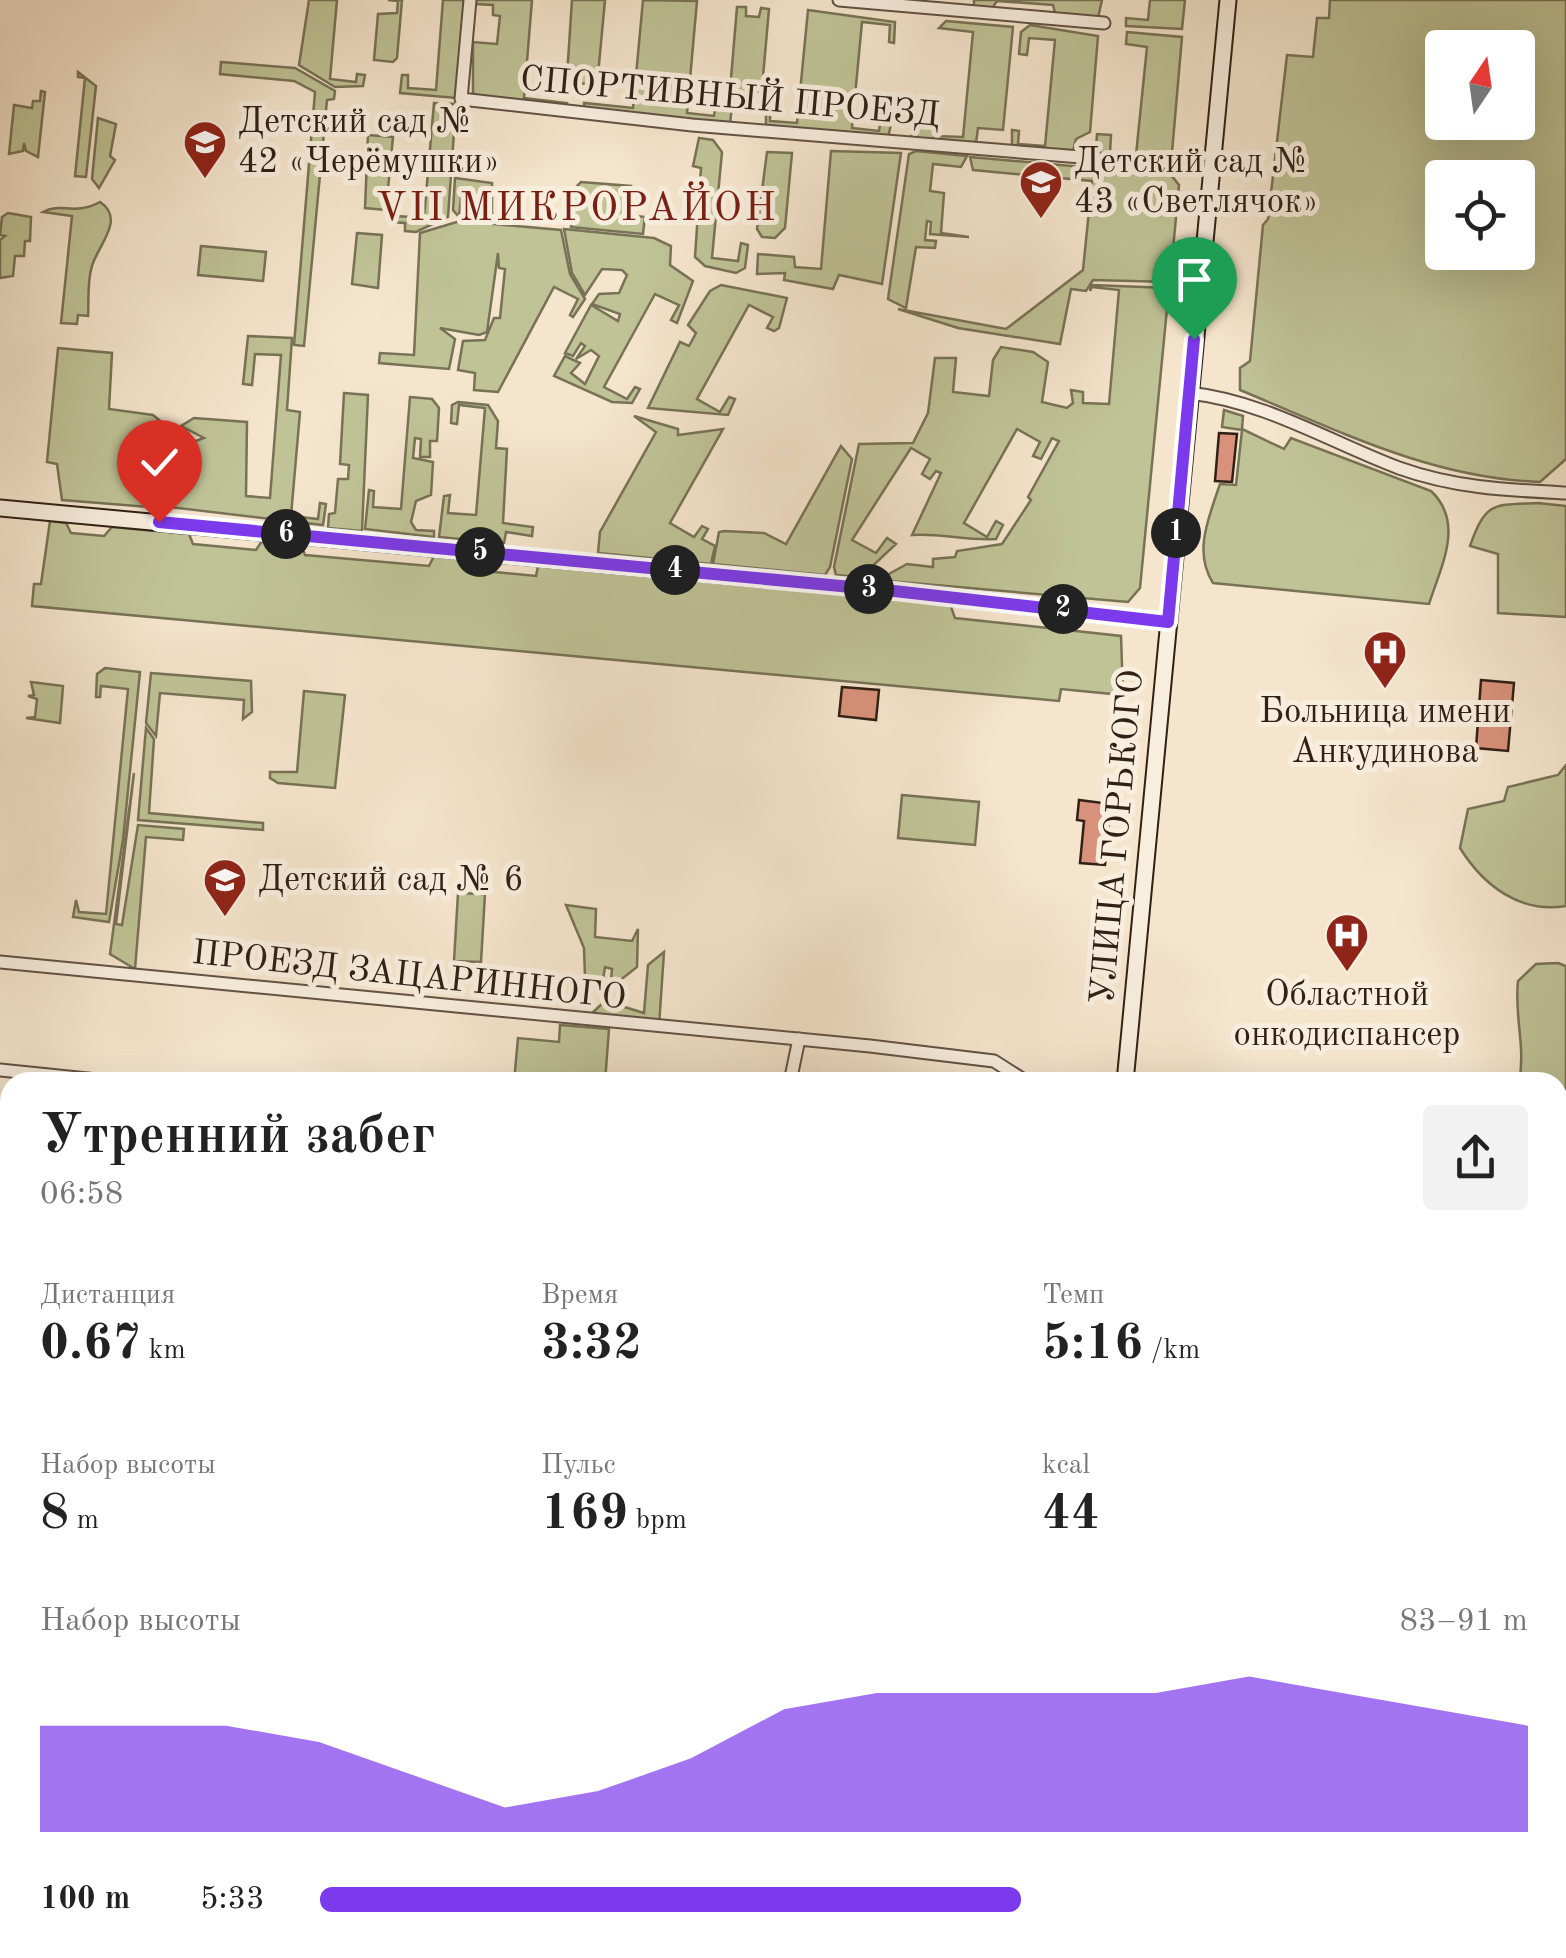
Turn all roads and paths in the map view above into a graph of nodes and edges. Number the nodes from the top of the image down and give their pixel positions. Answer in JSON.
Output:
{"nodes":[{"id":1,"x":470,"y":0,"type":"edge"},
{"id":2,"x":838,"y":0,"type":"edge"},
{"id":3,"x":1228,"y":0,"type":"edge"},
{"id":4,"x":1104,"y":23,"type":"dead end"},
{"id":5,"x":1093,"y":158,"type":"dead end"},
{"id":6,"x":1189,"y":394,"type":"junction"},
{"id":7,"x":1566,"y":493,"type":"edge"},
{"id":8,"x":0,"y":508,"type":"edge"},
{"id":9,"x":1168,"y":622,"type":"junction"},
{"id":10,"x":0,"y":962,"type":"edge"},
{"id":11,"x":798,"y":1040,"type":"junction"},
{"id":12,"x":792,"y":1072,"type":"edge"},
{"id":13,"x":1012,"y":1072,"type":"edge"},
{"id":14,"x":1126,"y":1072,"type":"edge"}],
"edges":[{"from":1,"to":5,"type":"street","name":"СПОРТИВНЫЙ ПРОЕЗД"},
{"from":2,"to":4,"type":"street"},
{"from":3,"to":6,"type":"street","name":"УЛИЦА ГОРЬКОГО"},
{"from":6,"to":7,"type":"street"},
{"from":6,"to":9,"type":"street","name":"УЛИЦА ГОРЬКОГО"},
{"from":8,"to":9,"type":"street"},
{"from":9,"to":14,"type":"street","name":"УЛИЦА ГОРЬКОГО"},
{"from":10,"to":11,"type":"street","name":"ПРОЕЗД ЗАЦАРИННОГО"},
{"from":11,"to":12,"type":"street"},
{"from":11,"to":13,"type":"street","name":"ПРОЕЗД ЗАЦАРИННОГО"}]}
